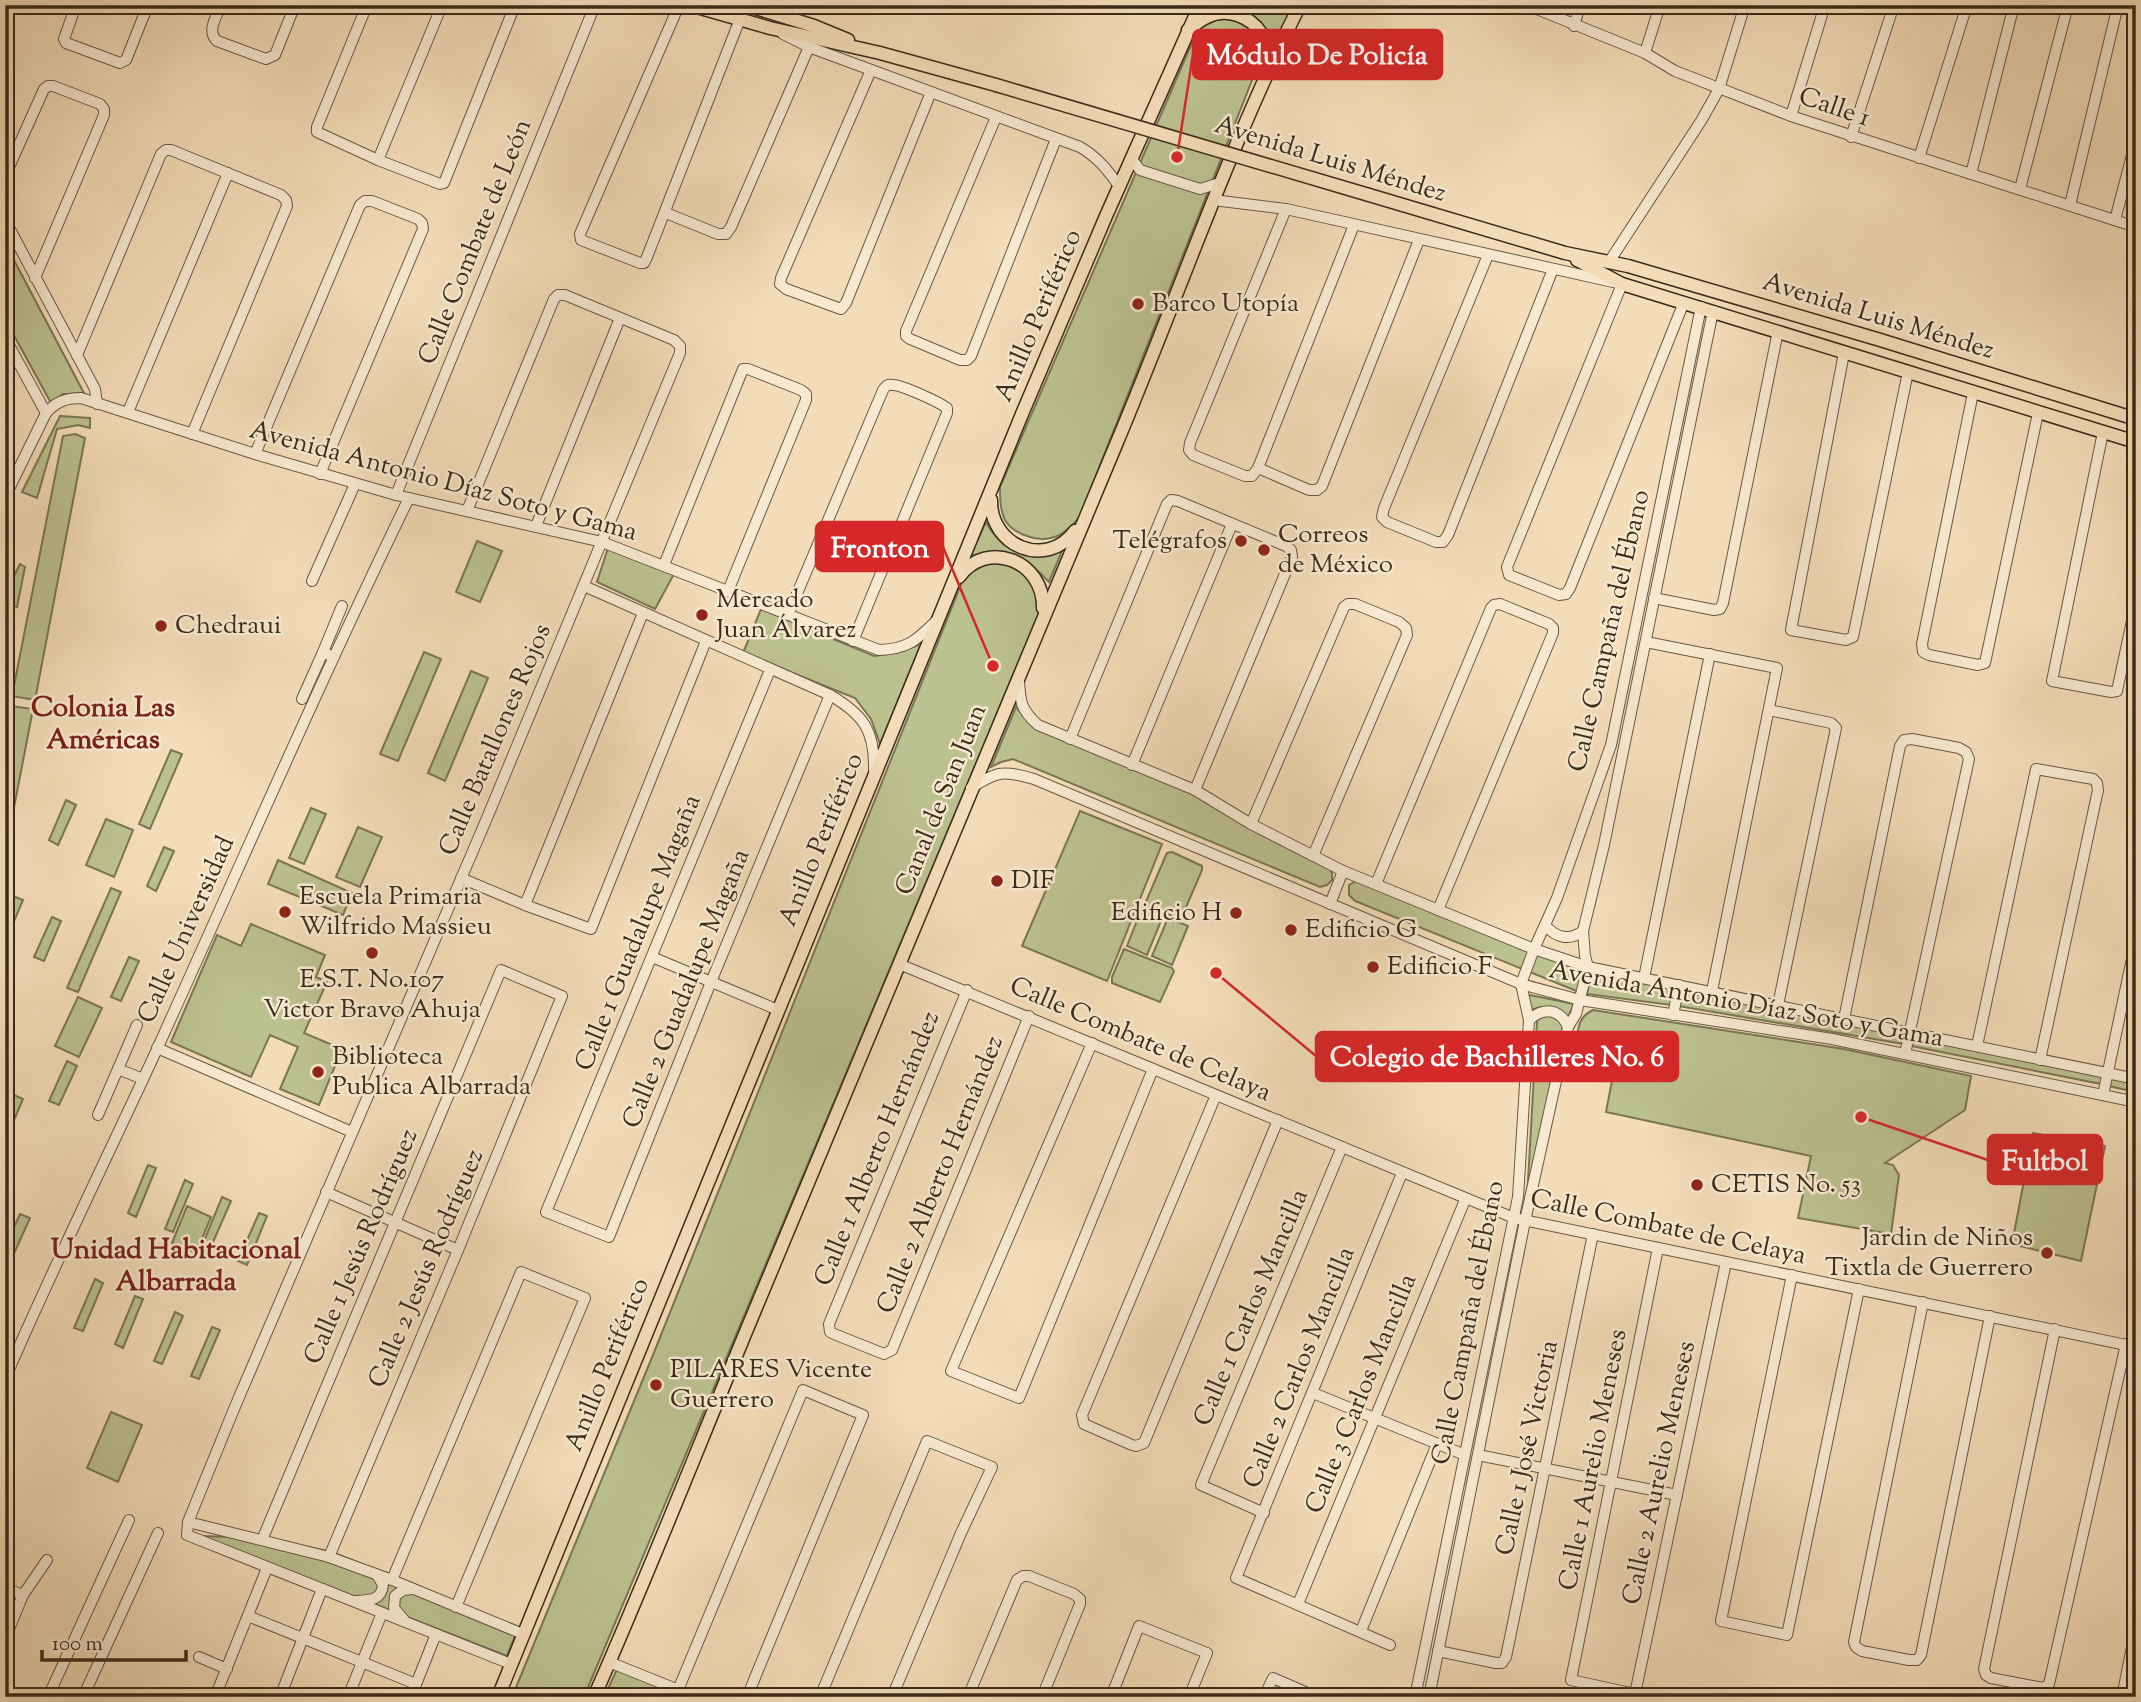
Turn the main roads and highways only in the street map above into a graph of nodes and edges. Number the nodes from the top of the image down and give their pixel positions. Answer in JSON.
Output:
{"nodes":[{"id":1,"x":690,"y":5,"type":"edge"},
{"id":2,"x":746,"y":5,"type":"edge"},
{"id":3,"x":1200,"y":5,"type":"edge"},
{"id":4,"x":1260,"y":5,"type":"edge"},
{"id":5,"x":1280,"y":5,"type":"edge"},
{"id":6,"x":1300,"y":5,"type":"edge"},
{"id":7,"x":1188,"y":30,"type":"junction"},
{"id":8,"x":880,"y":53,"type":"junction"},
{"id":9,"x":1269,"y":66,"type":"junction"},
{"id":10,"x":1565,"y":253,"type":"junction"},
{"id":11,"x":2136,"y":419,"type":"edge"},
{"id":12,"x":2136,"y":442,"type":"edge"},
{"id":13,"x":991,"y":492,"type":"junction"},
{"id":14,"x":1081,"y":524,"type":"junction"},
{"id":15,"x":951,"y":589,"type":"junction"},
{"id":16,"x":1043,"y":615,"type":"junction"},
{"id":17,"x":597,"y":1696,"type":"edge"},
{"id":18,"x":498,"y":1697,"type":"edge"}],
"edges":[{"from":1,"to":8,"type":"main road","name":"Avenida Luis Méndez"},
{"from":2,"to":8,"type":"main road","name":"Avenida Luis Méndez"},
{"from":3,"to":7,"type":"main road","name":"Anillo Periférico"},
{"from":4,"to":5,"type":"main road"},
{"from":6,"to":9,"type":"main road"},
{"from":7,"to":9,"type":"main road"},
{"from":7,"to":13,"type":"main road","name":"Anillo Periférico"},
{"from":8,"to":10,"type":"main road","name":"Avenida Luis Méndez","bridge":true},
{"from":9,"to":14,"type":"main road"},
{"from":10,"to":11,"type":"main road","name":"Avenida Luis Méndez"},
{"from":10,"to":12,"type":"main road","name":"Avenida Luis Méndez"},
{"from":13,"to":14,"type":"main road"},
{"from":13,"to":15,"type":"main road","name":"Anillo Periférico"},
{"from":14,"to":16,"type":"main road"},
{"from":15,"to":16,"type":"main road"},
{"from":15,"to":18,"type":"main road","name":"Anillo Periférico"},
{"from":16,"to":17,"type":"main road","name":"Canal de San Juan"}]}
